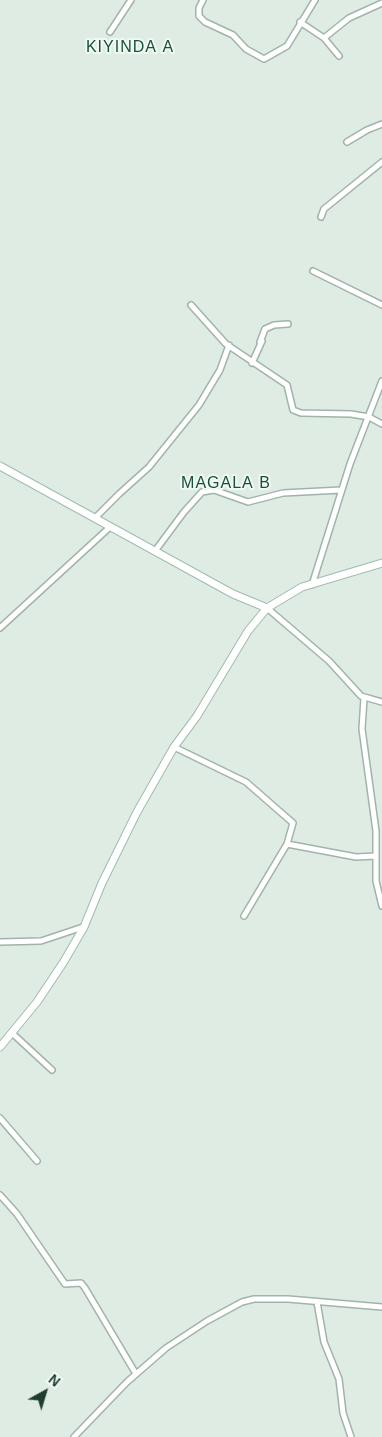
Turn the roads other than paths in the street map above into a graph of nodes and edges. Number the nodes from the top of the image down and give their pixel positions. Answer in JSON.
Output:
{"nodes":[{"id":1,"x":131,"y":0,"type":"edge"},
{"id":2,"x":203,"y":0,"type":"edge"},
{"id":3,"x":315,"y":0,"type":"edge"},
{"id":4,"x":382,"y":3,"type":"edge"},
{"id":5,"x":300,"y":22,"type":"junction"},
{"id":6,"x":110,"y":32,"type":"dead end"},
{"id":7,"x":324,"y":38,"type":"junction"},
{"id":8,"x":339,"y":56,"type":"dead end"},
{"id":9,"x":382,"y":124,"type":"edge"},
{"id":10,"x":347,"y":142,"type":"dead end"},
{"id":11,"x":382,"y":162,"type":"edge"},
{"id":12,"x":321,"y":217,"type":"dead end"},
{"id":13,"x":313,"y":271,"type":"dead end"},
{"id":14,"x":191,"y":305,"type":"dead end"},
{"id":15,"x":382,"y":305,"type":"edge"},
{"id":16,"x":288,"y":324,"type":"dead end"},
{"id":17,"x":228,"y":345,"type":"junction"},
{"id":18,"x":252,"y":363,"type":"junction"},
{"id":19,"x":382,"y":381,"type":"edge"},
{"id":20,"x":368,"y":417,"type":"junction"},
{"id":21,"x":382,"y":424,"type":"edge"},
{"id":22,"x":0,"y":466,"type":"edge"},
{"id":23,"x":341,"y":490,"type":"junction"},
{"id":24,"x":96,"y":518,"type":"junction"},
{"id":25,"x":110,"y":527,"type":"junction"},
{"id":26,"x":155,"y":550,"type":"junction"},
{"id":27,"x":382,"y":564,"type":"edge"},
{"id":28,"x":312,"y":584,"type":"junction"},
{"id":29,"x":266,"y":608,"type":"junction"},
{"id":30,"x":0,"y":628,"type":"edge"},
{"id":31,"x":364,"y":698,"type":"junction"},
{"id":32,"x":382,"y":702,"type":"edge"},
{"id":33,"x":174,"y":747,"type":"junction"},
{"id":34,"x":287,"y":844,"type":"junction"},
{"id":35,"x":376,"y":856,"type":"junction"},
{"id":36,"x":382,"y":906,"type":"edge"},
{"id":37,"x":244,"y":916,"type":"dead end"},
{"id":38,"x":84,"y":927,"type":"junction"},
{"id":39,"x":0,"y":942,"type":"edge"},
{"id":40,"x":12,"y":1033,"type":"junction"},
{"id":41,"x":0,"y":1047,"type":"edge"},
{"id":42,"x":52,"y":1070,"type":"dead end"},
{"id":43,"x":0,"y":1118,"type":"edge"},
{"id":44,"x":37,"y":1161,"type":"dead end"},
{"id":45,"x":0,"y":1195,"type":"edge"},
{"id":46,"x":317,"y":1302,"type":"junction"},
{"id":47,"x":382,"y":1307,"type":"edge"},
{"id":48,"x":136,"y":1374,"type":"junction"},
{"id":49,"x":74,"y":1437,"type":"edge"},
{"id":50,"x":351,"y":1437,"type":"edge"}],
"edges":[{"from":1,"to":6,"type":"street"},
{"from":2,"to":5,"type":"street"},
{"from":3,"to":5,"type":"street"},
{"from":4,"to":7,"type":"street"},
{"from":5,"to":7,"type":"street"},
{"from":7,"to":8,"type":"street"},
{"from":9,"to":10,"type":"street"},
{"from":11,"to":12,"type":"street"},
{"from":13,"to":15,"type":"street"},
{"from":14,"to":17,"type":"street"},
{"from":16,"to":18,"type":"street"},
{"from":17,"to":18,"type":"street"},
{"from":17,"to":24,"type":"street"},
{"from":18,"to":20,"type":"street"},
{"from":19,"to":20,"type":"street"},
{"from":20,"to":21,"type":"street"},
{"from":20,"to":23,"type":"street"},
{"from":22,"to":24,"type":"street"},
{"from":23,"to":26,"type":"street"},
{"from":23,"to":28,"type":"street"},
{"from":24,"to":25,"type":"street"},
{"from":25,"to":26,"type":"street"},
{"from":25,"to":30,"type":"street"},
{"from":26,"to":29,"type":"street"},
{"from":27,"to":28,"type":"street"},
{"from":28,"to":29,"type":"street"},
{"from":29,"to":31,"type":"street"},
{"from":29,"to":33,"type":"street"},
{"from":31,"to":32,"type":"street"},
{"from":31,"to":35,"type":"street"},
{"from":33,"to":34,"type":"street"},
{"from":33,"to":38,"type":"street"},
{"from":34,"to":35,"type":"street"},
{"from":34,"to":37,"type":"street"},
{"from":35,"to":36,"type":"street"},
{"from":38,"to":39,"type":"street"},
{"from":38,"to":40,"type":"street"},
{"from":40,"to":41,"type":"street"},
{"from":40,"to":42,"type":"street"},
{"from":43,"to":44,"type":"street"},
{"from":45,"to":48,"type":"street"},
{"from":46,"to":47,"type":"street"},
{"from":46,"to":48,"type":"street"},
{"from":46,"to":50,"type":"street"},
{"from":48,"to":49,"type":"street"}]}
